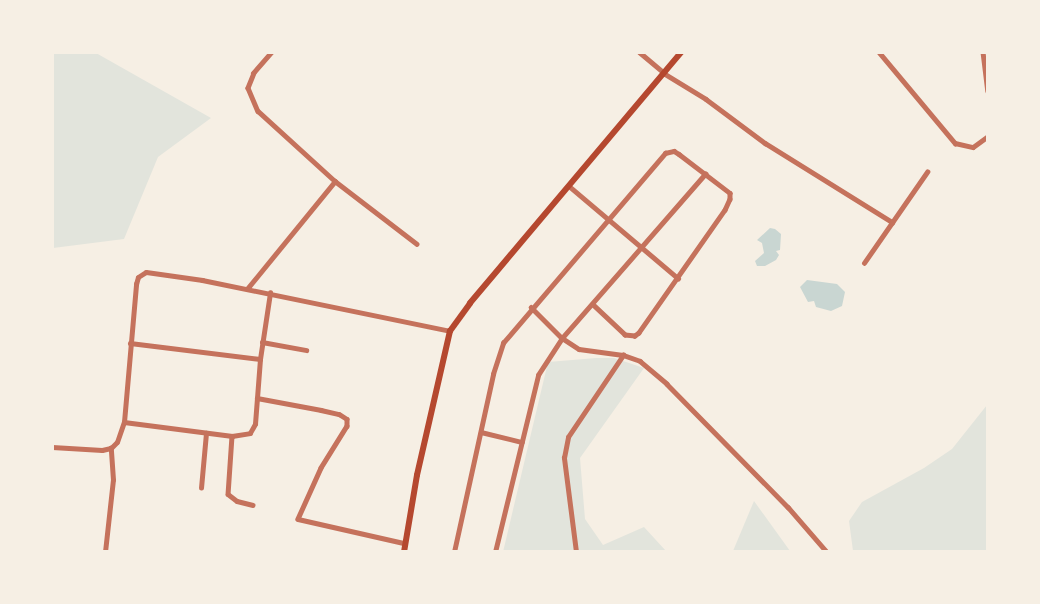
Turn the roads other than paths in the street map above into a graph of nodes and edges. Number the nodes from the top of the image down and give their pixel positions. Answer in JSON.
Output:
{"nodes":[{"id":1,"x":272,"y":52,"type":"edge"},
{"id":2,"x":639,"y":52,"type":"edge"},
{"id":3,"x":681,"y":52,"type":"edge"},
{"id":4,"x":879,"y":52,"type":"edge"},
{"id":5,"x":983,"y":52,"type":"edge"},
{"id":6,"x":665,"y":74,"type":"junction"},
{"id":7,"x":987,"y":91,"type":"edge"},
{"id":8,"x":987,"y":136,"type":"edge"},
{"id":9,"x":927,"y":172,"type":"dead end"},
{"id":10,"x":705,"y":174,"type":"junction"},
{"id":11,"x":335,"y":181,"type":"junction"},
{"id":12,"x":569,"y":186,"type":"junction"},
{"id":13,"x":609,"y":219,"type":"junction"},
{"id":14,"x":892,"y":222,"type":"junction"},
{"id":15,"x":417,"y":243,"type":"dead end"},
{"id":16,"x":641,"y":248,"type":"junction"},
{"id":17,"x":864,"y":263,"type":"dead end"},
{"id":18,"x":678,"y":278,"type":"junction"},
{"id":19,"x":247,"y":289,"type":"junction"},
{"id":20,"x":270,"y":293,"type":"junction"},
{"id":21,"x":593,"y":305,"type":"junction"},
{"id":22,"x":531,"y":307,"type":"junction"},
{"id":23,"x":450,"y":331,"type":"junction"},
{"id":24,"x":562,"y":338,"type":"junction"},
{"id":25,"x":262,"y":342,"type":"junction"},
{"id":26,"x":130,"y":343,"type":"junction"},
{"id":27,"x":306,"y":350,"type":"dead end"},
{"id":28,"x":623,"y":355,"type":"junction"},
{"id":29,"x":260,"y":358,"type":"junction"},
{"id":30,"x":257,"y":398,"type":"junction"},
{"id":31,"x":124,"y":422,"type":"junction"},
{"id":32,"x":481,"y":432,"type":"junction"},
{"id":33,"x":206,"y":433,"type":"junction"},
{"id":34,"x":232,"y":436,"type":"junction"},
{"id":35,"x":522,"y":442,"type":"junction"},
{"id":36,"x":52,"y":447,"type":"edge"},
{"id":37,"x":111,"y":448,"type":"junction"},
{"id":38,"x":201,"y":488,"type":"dead end"},
{"id":39,"x":253,"y":505,"type":"dead end"},
{"id":40,"x":405,"y":543,"type":"junction"},
{"id":41,"x":105,"y":552,"type":"edge"},
{"id":42,"x":404,"y":552,"type":"edge"},
{"id":43,"x":453,"y":552,"type":"edge"},
{"id":44,"x":495,"y":552,"type":"edge"},
{"id":45,"x":576,"y":552,"type":"edge"},
{"id":46,"x":827,"y":552,"type":"edge"}],
"edges":[{"from":1,"to":11,"type":"street"},
{"from":2,"to":6,"type":"street"},
{"from":3,"to":6,"type":"main road"},
{"from":4,"to":8,"type":"street"},
{"from":5,"to":7,"type":"street"},
{"from":6,"to":12,"type":"main road"},
{"from":6,"to":14,"type":"street"},
{"from":9,"to":14,"type":"street"},
{"from":10,"to":13,"type":"street"},
{"from":10,"to":16,"type":"street"},
{"from":10,"to":18,"type":"street"},
{"from":11,"to":15,"type":"street"},
{"from":11,"to":19,"type":"street"},
{"from":12,"to":13,"type":"street"},
{"from":12,"to":23,"type":"main road"},
{"from":13,"to":16,"type":"street"},
{"from":13,"to":22,"type":"street"},
{"from":14,"to":17,"type":"street"},
{"from":16,"to":18,"type":"street"},
{"from":16,"to":21,"type":"street"},
{"from":18,"to":21,"type":"street"},
{"from":19,"to":20,"type":"street"},
{"from":19,"to":26,"type":"street"},
{"from":20,"to":23,"type":"street"},
{"from":20,"to":25,"type":"street"},
{"from":21,"to":24,"type":"street"},
{"from":22,"to":24,"type":"street"},
{"from":22,"to":32,"type":"street"},
{"from":23,"to":40,"type":"main road"},
{"from":24,"to":28,"type":"street"},
{"from":24,"to":35,"type":"street"},
{"from":25,"to":27,"type":"street"},
{"from":25,"to":29,"type":"street"},
{"from":26,"to":29,"type":"street"},
{"from":26,"to":31,"type":"street"},
{"from":28,"to":45,"type":"street"},
{"from":28,"to":46,"type":"street"},
{"from":29,"to":30,"type":"street"},
{"from":30,"to":34,"type":"street"},
{"from":30,"to":40,"type":"street"},
{"from":31,"to":33,"type":"street"},
{"from":31,"to":37,"type":"street"},
{"from":32,"to":35,"type":"street"},
{"from":32,"to":43,"type":"street"},
{"from":33,"to":34,"type":"street"},
{"from":33,"to":38,"type":"street"},
{"from":34,"to":39,"type":"street"},
{"from":35,"to":44,"type":"street"},
{"from":36,"to":37,"type":"street"},
{"from":37,"to":41,"type":"street"},
{"from":40,"to":42,"type":"main road"}]}
